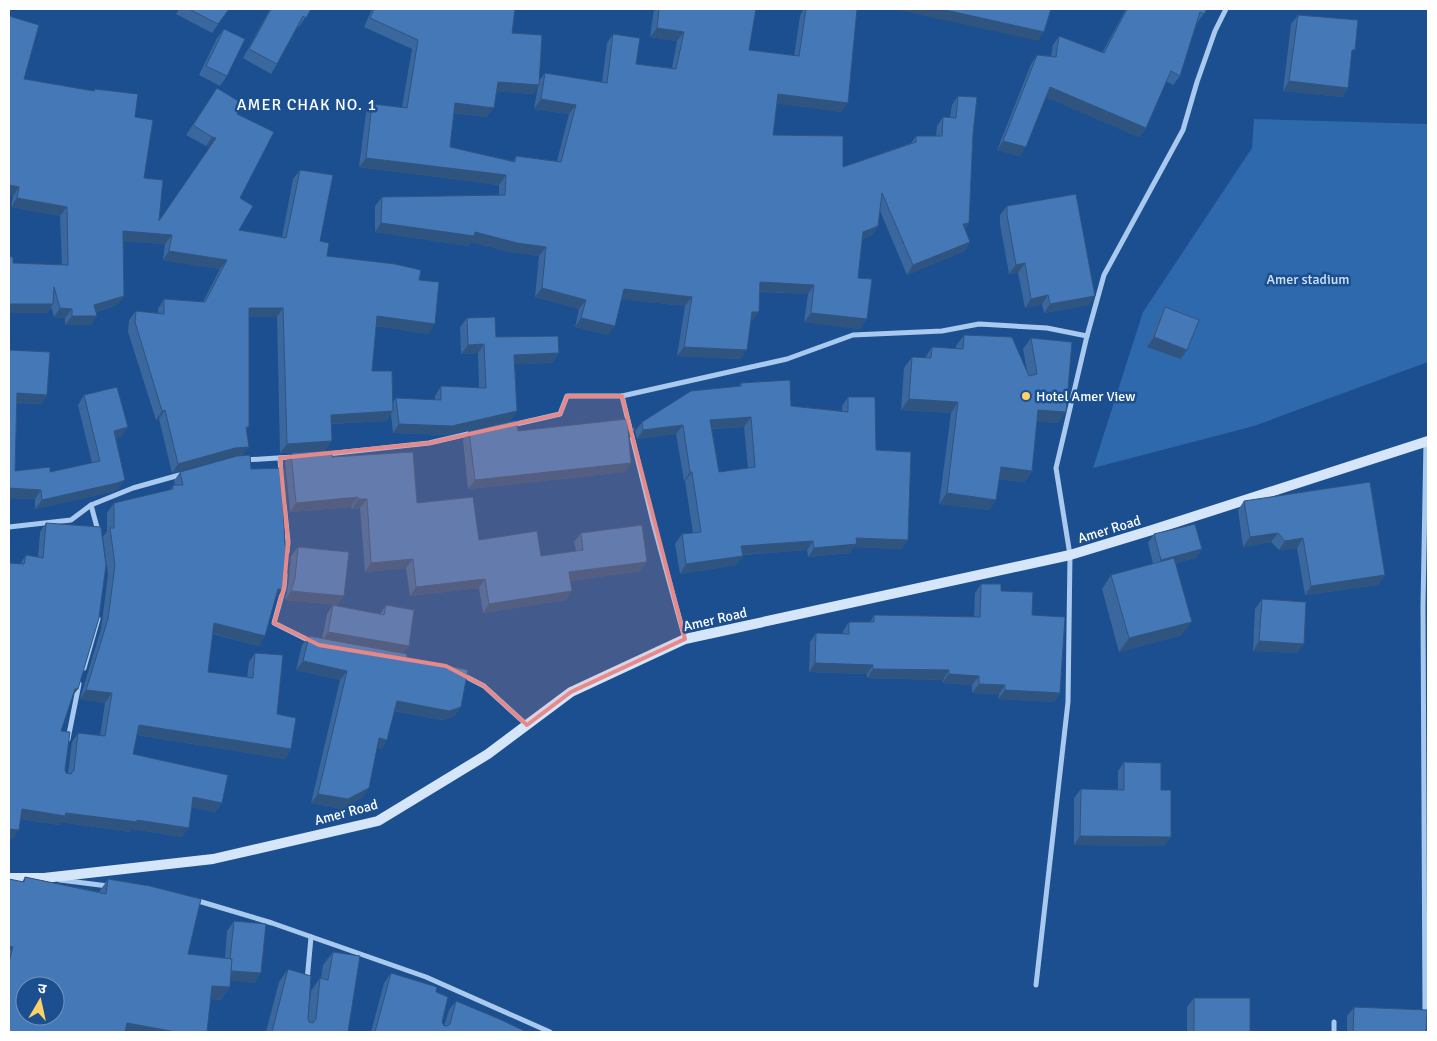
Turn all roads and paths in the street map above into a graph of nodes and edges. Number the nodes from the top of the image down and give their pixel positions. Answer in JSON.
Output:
{"nodes":[{"id":1,"x":1226,"y":9,"type":"edge"},
{"id":2,"x":1087,"y":336,"type":"junction"},
{"id":3,"x":622,"y":396,"type":"junction"},
{"id":4,"x":504,"y":426,"type":"edge"},
{"id":5,"x":476,"y":433,"type":"edge"},
{"id":6,"x":1427,"y":441,"type":"edge"},
{"id":7,"x":316,"y":455,"type":"edge"},
{"id":8,"x":298,"y":456,"type":"edge"},
{"id":9,"x":280,"y":458,"type":"junction"},
{"id":10,"x":238,"y":461,"type":"edge"},
{"id":11,"x":186,"y":473,"type":"edge"},
{"id":12,"x":282,"y":484,"type":"edge"},
{"id":13,"x":284,"y":501,"type":"edge"},
{"id":14,"x":90,"y":505,"type":"junction"},
{"id":15,"x":9,"y":527,"type":"edge"},
{"id":16,"x":100,"y":540,"type":"edge"},
{"id":17,"x":1070,"y":555,"type":"junction"},
{"id":18,"x":286,"y":560,"type":"edge"},
{"id":19,"x":286,"y":569,"type":"edge"},
{"id":20,"x":99,"y":610,"type":"edge"},
{"id":21,"x":685,"y":639,"type":"junction"},
{"id":22,"x":319,"y":645,"type":"edge"},
{"id":23,"x":454,"y":670,"type":"edge"},
{"id":24,"x":527,"y":725,"type":"junction"},
{"id":25,"x":67,"y":749,"type":"edge"},
{"id":26,"x":9,"y":878,"type":"edge"},
{"id":27,"x":44,"y":878,"type":"junction"},
{"id":28,"x":110,"y":886,"type":"edge"},
{"id":29,"x":184,"y":897,"type":"edge"},
{"id":30,"x":311,"y":937,"type":"junction"},
{"id":31,"x":307,"y":984,"type":"edge"},
{"id":32,"x":1036,"y":985,"type":"dead end"},
{"id":33,"x":450,"y":989,"type":"junction"},
{"id":34,"x":447,"y":998,"type":"edge"},
{"id":35,"x":1334,"y":1022,"type":"dead end"},
{"id":36,"x":1425,"y":1023,"type":"edge"},
{"id":37,"x":550,"y":1032,"type":"edge"},
{"id":38,"x":1334,"y":1032,"type":"edge"}],
"edges":[{"from":1,"to":2,"type":"street"},
{"from":2,"to":3,"type":"street"},
{"from":2,"to":17,"type":"street"},
{"from":3,"to":4,"type":"street"},
{"from":3,"to":21,"type":"street"},
{"from":5,"to":7,"type":"street"},
{"from":6,"to":17,"type":"main road","name":"Amer Road"},
{"from":6,"to":36,"type":"street"},
{"from":8,"to":9,"type":"street"},
{"from":9,"to":10,"type":"street"},
{"from":9,"to":12,"type":"street"},
{"from":11,"to":14,"type":"street"},
{"from":13,"to":18,"type":"street"},
{"from":14,"to":15,"type":"street"},
{"from":14,"to":16,"type":"street"},
{"from":17,"to":21,"type":"main road","name":"Amer Road"},
{"from":17,"to":32,"type":"street"},
{"from":19,"to":22,"type":"street"},
{"from":20,"to":25,"type":"street"},
{"from":21,"to":24,"type":"main road","name":"Amer Road"},
{"from":23,"to":24,"type":"street"},
{"from":24,"to":27,"type":"main road","name":"Amer Road"},
{"from":26,"to":27,"type":"main road","name":"Amer Road"},
{"from":27,"to":28,"type":"street"},
{"from":29,"to":30,"type":"street"},
{"from":30,"to":31,"type":"street"},
{"from":30,"to":33,"type":"street"},
{"from":33,"to":34,"type":"street"},
{"from":33,"to":37,"type":"street"},
{"from":35,"to":38,"type":"street"}]}
